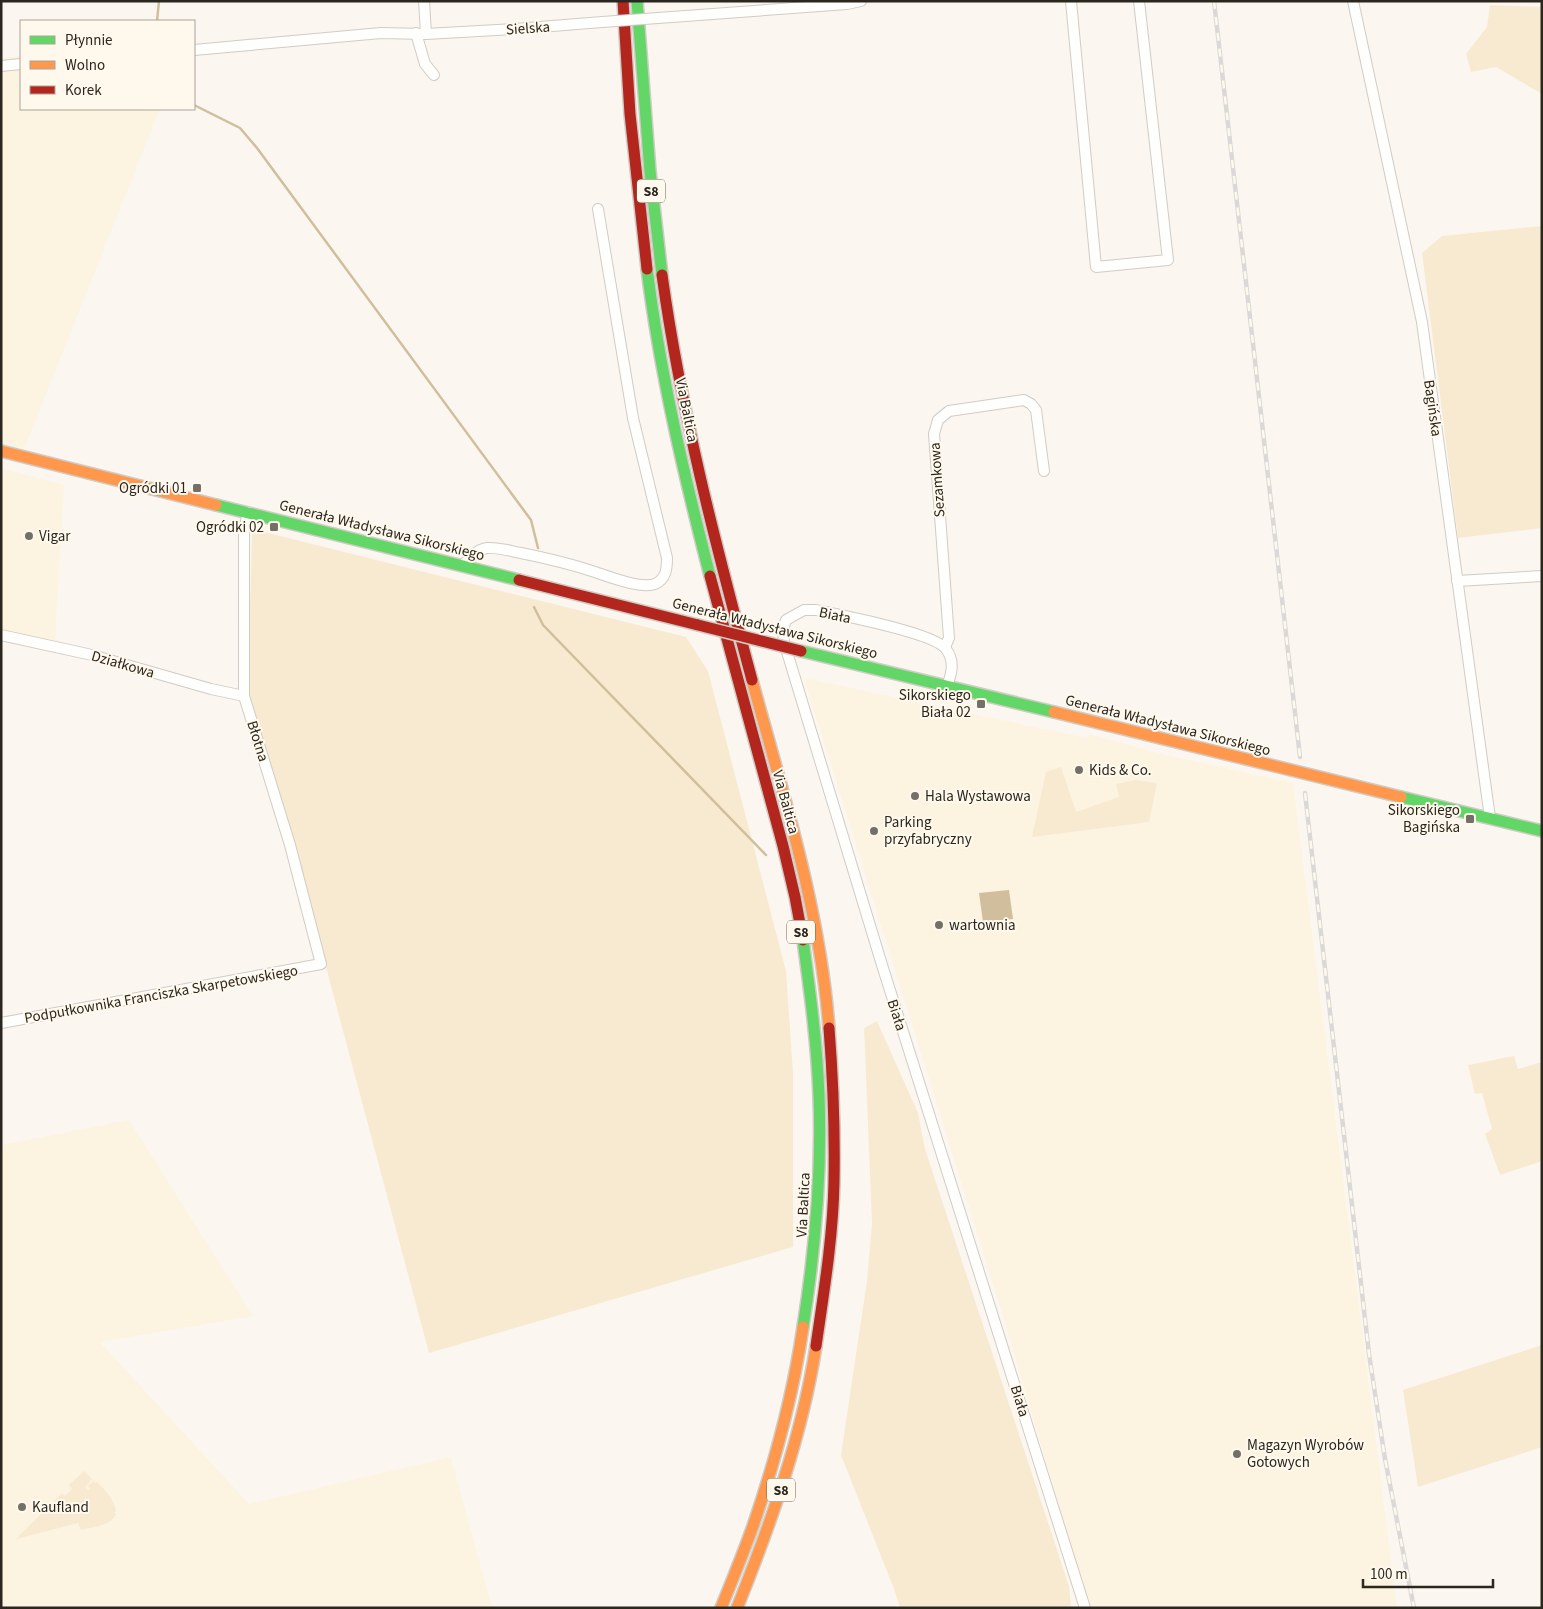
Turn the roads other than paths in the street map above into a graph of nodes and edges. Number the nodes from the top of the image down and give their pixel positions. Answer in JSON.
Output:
{"nodes":[{"id":1,"x":424,"y":1,"type":"edge"},
{"id":2,"x":623,"y":1,"type":"edge"},
{"id":3,"x":637,"y":1,"type":"edge"},
{"id":4,"x":861,"y":1,"type":"edge"},
{"id":5,"x":1071,"y":1,"type":"edge"},
{"id":6,"x":1139,"y":1,"type":"edge"},
{"id":7,"x":1353,"y":1,"type":"edge"},
{"id":8,"x":421,"y":34,"type":"junction"},
{"id":9,"x":195,"y":50,"type":"edge"},
{"id":10,"x":20,"y":64,"type":"edge"},
{"id":11,"x":1,"y":66,"type":"edge"},
{"id":12,"x":434,"y":75,"type":"dead end"},
{"id":13,"x":598,"y":209,"type":"dead end"},
{"id":14,"x":1,"y":451,"type":"edge"},
{"id":15,"x":1044,"y":471,"type":"dead end"},
{"id":16,"x":248,"y":512,"type":"junction"},
{"id":17,"x":462,"y":566,"type":"junction"},
{"id":18,"x":1542,"y":576,"type":"edge"},
{"id":19,"x":1458,"y":581,"type":"junction"},
{"id":20,"x":1,"y":635,"type":"edge"},
{"id":21,"x":945,"y":647,"type":"junction"},
{"id":22,"x":947,"y":686,"type":"junction"},
{"id":23,"x":244,"y":696,"type":"junction"},
{"id":24,"x":1490,"y":818,"type":"junction"},
{"id":25,"x":1542,"y":831,"type":"edge"},
{"id":26,"x":321,"y":964,"type":"joint"},
{"id":27,"x":1,"y":1023,"type":"edge"},
{"id":28,"x":722,"y":1608,"type":"edge"},
{"id":29,"x":737,"y":1608,"type":"edge"},
{"id":30,"x":1085,"y":1608,"type":"edge"}],
"edges":[{"from":1,"to":8,"type":"street"},
{"from":2,"to":28,"type":"main road","name":"Via Baltica","number":"S8"},
{"from":3,"to":29,"type":"main road","name":"Via Baltica","number":"S8"},
{"from":4,"to":8,"type":"street","name":"Sielska","bridge":true},
{"from":5,"to":6,"type":"street"},
{"from":7,"to":19,"type":"street","name":"Bagińska"},
{"from":8,"to":9,"type":"street","name":"Sielska"},
{"from":8,"to":12,"type":"street"},
{"from":10,"to":11,"type":"street"},
{"from":13,"to":17,"type":"street"},
{"from":14,"to":16,"type":"main road","name":"Generała Władysława Sikorskiego"},
{"from":15,"to":21,"type":"street","name":"Sezamkowa"},
{"from":16,"to":17,"type":"main road","name":"Generała Władysława Sikorskiego"},
{"from":16,"to":23,"type":"street","name":"Błotna"},
{"from":17,"to":22,"type":"main road","name":"Generała Władysława Sikorskiego","bridge":true},
{"from":18,"to":19,"type":"street"},
{"from":19,"to":24,"type":"street","name":"Bagińska"},
{"from":20,"to":23,"type":"street","name":"Działkowa"},
{"from":21,"to":22,"type":"street"},
{"from":21,"to":30,"type":"street","name":"Biała"},
{"from":22,"to":24,"type":"main road","name":"Generała Władysława Sikorskiego"},
{"from":23,"to":26,"type":"street","name":"Błotna"},
{"from":24,"to":25,"type":"main road","name":"Generała Władysława Sikorskiego"},
{"from":26,"to":27,"type":"street","name":"Podpułkownika Franciszka Skarpetowskiego"}]}
